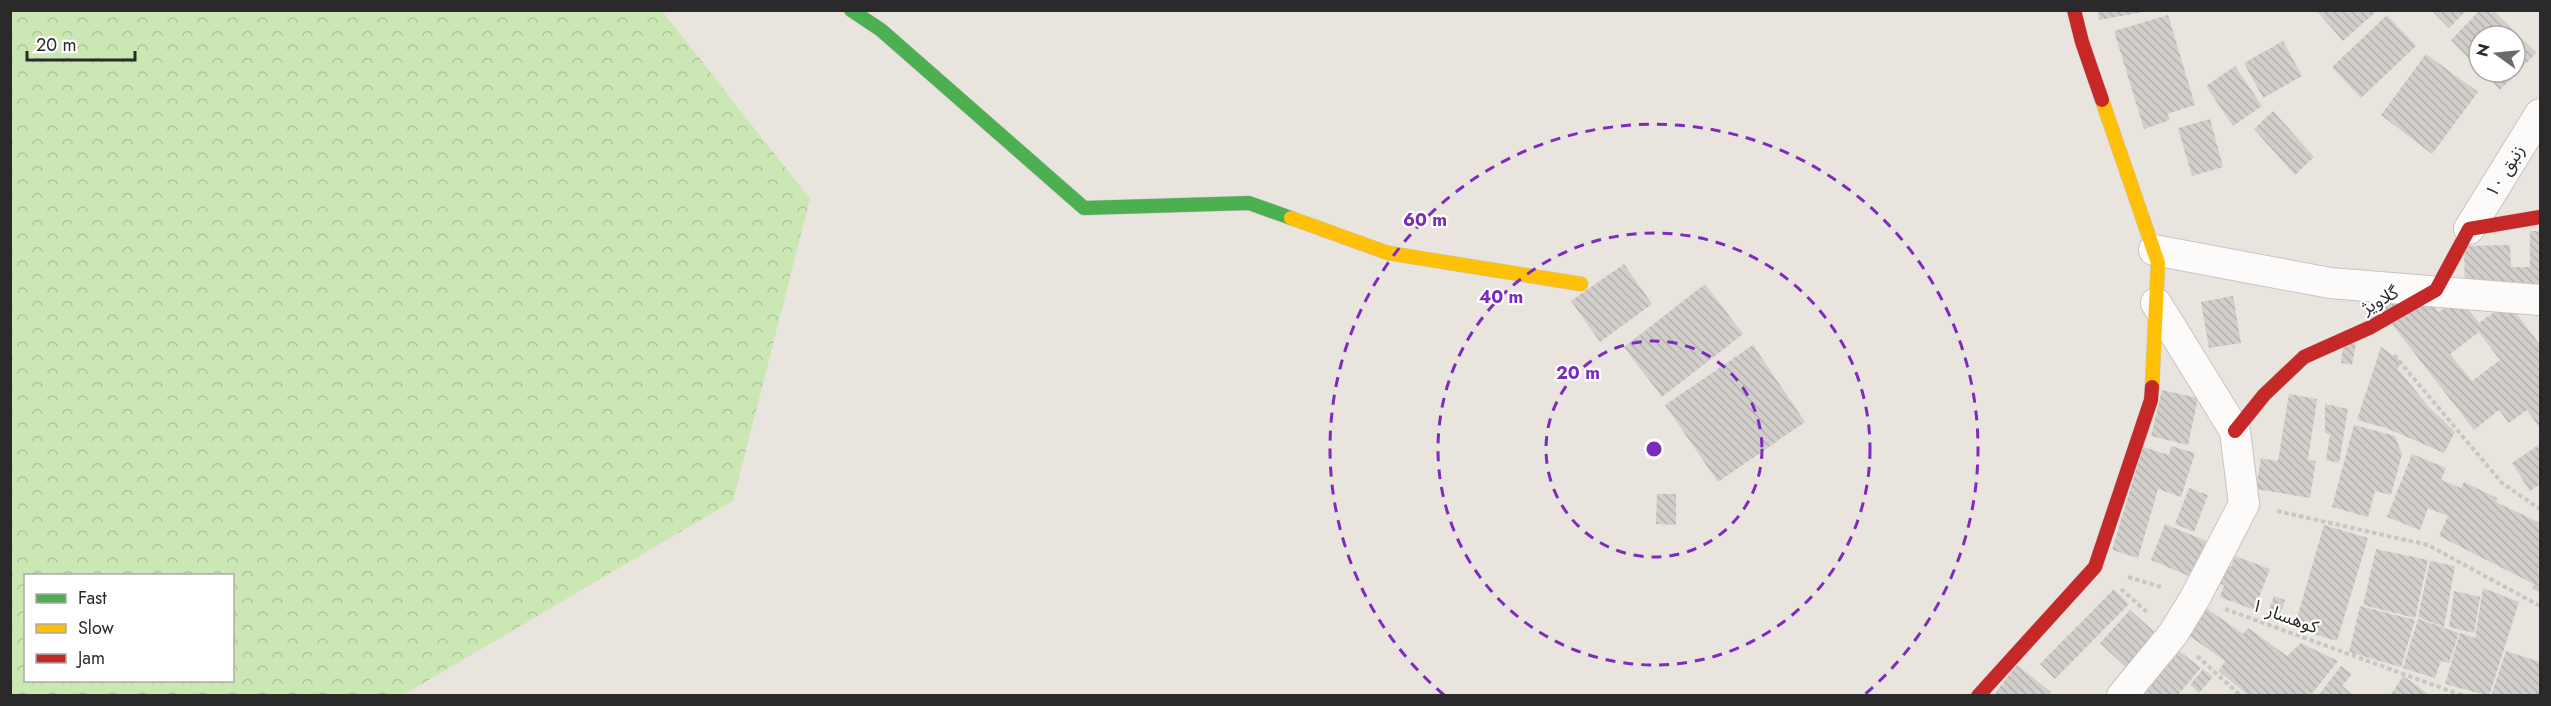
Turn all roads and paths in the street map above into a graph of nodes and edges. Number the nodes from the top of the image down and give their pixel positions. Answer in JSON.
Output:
{"nodes":[{"id":1,"x":851,"y":10,"type":"edge"},
{"id":2,"x":2074,"y":10,"type":"edge"},
{"id":3,"x":2541,"y":114,"type":"edge"},
{"id":4,"x":2541,"y":217,"type":"edge"},
{"id":5,"x":2469,"y":229,"type":"junction"},
{"id":6,"x":2154,"y":250,"type":"junction"},
{"id":7,"x":1581,"y":284,"type":"dead end"},
{"id":8,"x":2436,"y":290,"type":"junction"},
{"id":9,"x":2156,"y":303,"type":"junction"},
{"id":10,"x":2536,"y":305,"type":"edge"},
{"id":11,"x":2371,"y":327,"type":"junction"},
{"id":12,"x":2235,"y":431,"type":"junction"},
{"id":13,"x":2244,"y":504,"type":"junction"},
{"id":14,"x":2541,"y":509,"type":"edge"},
{"id":15,"x":2096,"y":567,"type":"junction"},
{"id":16,"x":2195,"y":598,"type":"junction"},
{"id":17,"x":2541,"y":606,"type":"edge"},
{"id":18,"x":1978,"y":696,"type":"edge"},
{"id":19,"x":2122,"y":696,"type":"edge"},
{"id":20,"x":2464,"y":696,"type":"edge"}],
"edges":[{"from":1,"to":7,"type":"street"},
{"from":2,"to":6,"type":"street"},
{"from":3,"to":5,"type":"street","name":"زنبق ۱۰"},
{"from":4,"to":5,"type":"street"},
{"from":5,"to":8,"type":"street"},
{"from":6,"to":8,"type":"street"},
{"from":6,"to":9,"type":"street"},
{"from":8,"to":10,"type":"street"},
{"from":8,"to":11,"type":"street","name":"گلاویژ"},
{"from":9,"to":12,"type":"street"},
{"from":9,"to":15,"type":"street"},
{"from":11,"to":12,"type":"street","name":"گلاویژ"},
{"from":11,"to":14,"type":"path"},
{"from":12,"to":13,"type":"street"},
{"from":13,"to":16,"type":"street"},
{"from":13,"to":17,"type":"path"},
{"from":15,"to":16,"type":"path","name":"کوهسار ۱"},
{"from":15,"to":18,"type":"street"},
{"from":16,"to":19,"type":"street"},
{"from":16,"to":20,"type":"path","name":"کوهسار ۱"}]}
